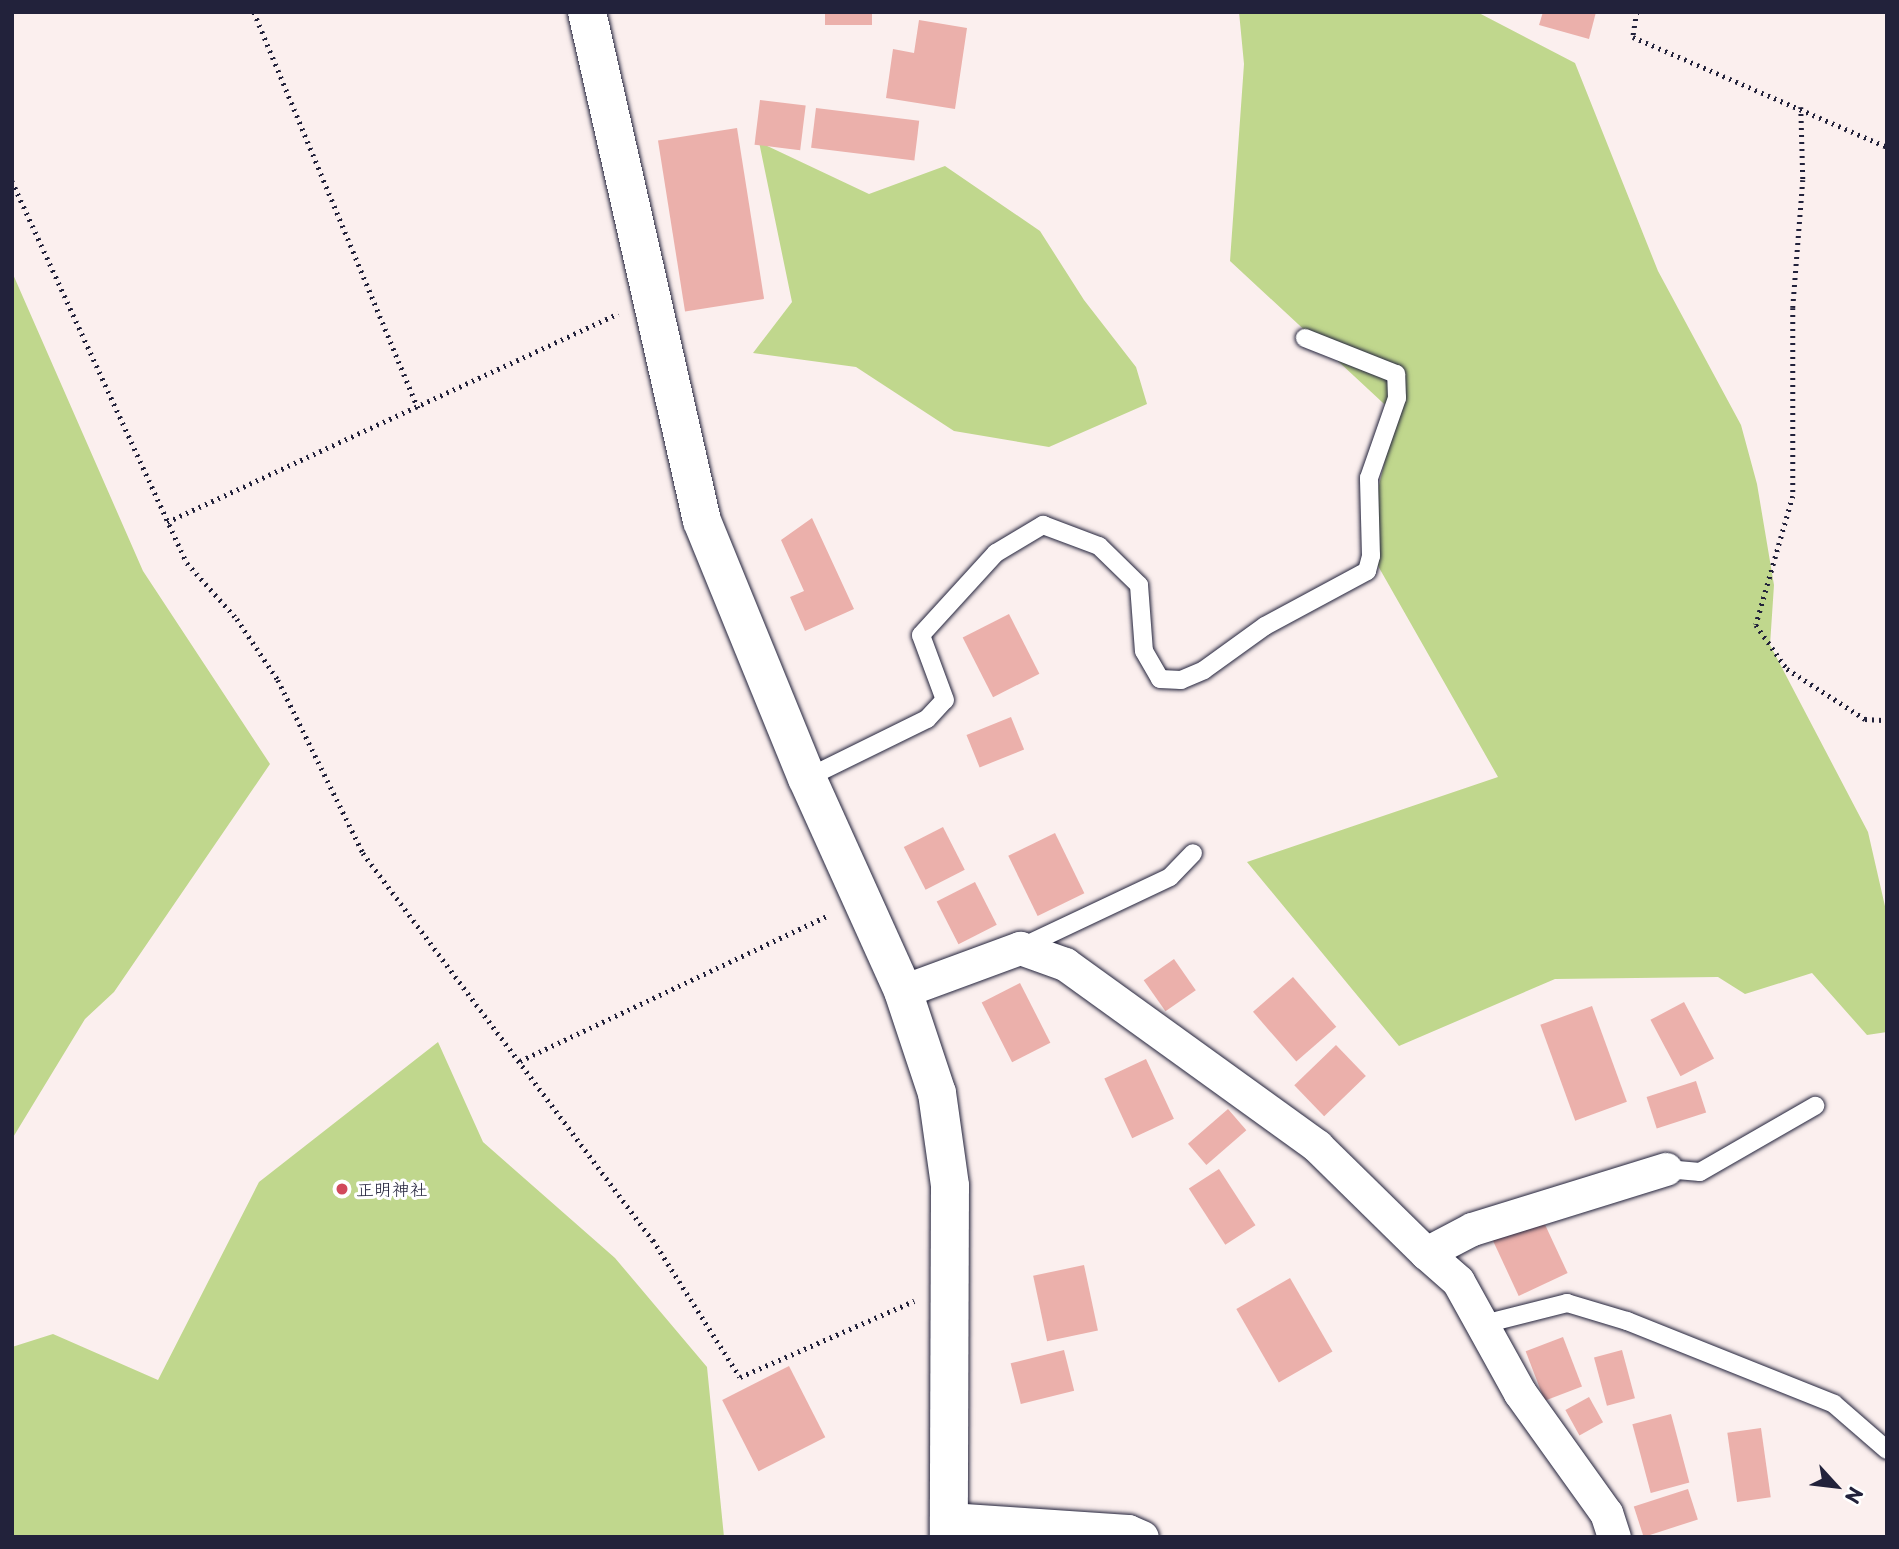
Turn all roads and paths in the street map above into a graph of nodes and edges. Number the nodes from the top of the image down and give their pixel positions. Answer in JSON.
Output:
{"nodes":[{"id":1,"x":254,"y":12,"type":"edge"},
{"id":2,"x":587,"y":12,"type":"edge"},
{"id":3,"x":1637,"y":12,"type":"edge"},
{"id":4,"x":1801,"y":107,"type":"junction"},
{"id":5,"x":1887,"y":147,"type":"edge"},
{"id":6,"x":12,"y":181,"type":"edge"},
{"id":7,"x":653,"y":298,"type":"junction"},
{"id":8,"x":1305,"y":338,"type":"dead end"},
{"id":9,"x":418,"y":408,"type":"junction"},
{"id":10,"x":167,"y":522,"type":"junction"},
{"id":11,"x":1887,"y":720,"type":"edge"},
{"id":12,"x":807,"y":778,"type":"junction"},
{"id":13,"x":1194,"y":853,"type":"dead end"},
{"id":14,"x":863,"y":900,"type":"junction"},
{"id":15,"x":1020,"y":948,"type":"junction"},
{"id":16,"x":903,"y":991,"type":"junction"},
{"id":17,"x":520,"y":1061,"type":"junction"},
{"id":18,"x":1815,"y":1106,"type":"dead end"},
{"id":19,"x":1665,"y":1169,"type":"joint"},
{"id":20,"x":1426,"y":1253,"type":"junction"},
{"id":21,"x":950,"y":1285,"type":"junction"},
{"id":22,"x":1480,"y":1325,"type":"junction"},
{"id":23,"x":1887,"y":1450,"type":"edge"},
{"id":24,"x":949,"y":1528,"type":"edge"},
{"id":25,"x":1142,"y":1537,"type":"edge"},
{"id":26,"x":1614,"y":1537,"type":"edge"}],
"edges":[{"from":1,"to":9,"type":"path"},
{"from":2,"to":7,"type":"street"},
{"from":3,"to":4,"type":"path"},
{"from":4,"to":5,"type":"path"},
{"from":4,"to":11,"type":"path"},
{"from":6,"to":10,"type":"path"},
{"from":7,"to":9,"type":"path"},
{"from":7,"to":12,"type":"street"},
{"from":8,"to":12,"type":"lane"},
{"from":9,"to":10,"type":"path"},
{"from":10,"to":17,"type":"path"},
{"from":12,"to":14,"type":"street"},
{"from":13,"to":15,"type":"lane"},
{"from":14,"to":16,"type":"street"},
{"from":14,"to":17,"type":"path"},
{"from":15,"to":16,"type":"street"},
{"from":15,"to":20,"type":"street"},
{"from":16,"to":21,"type":"street"},
{"from":17,"to":21,"type":"path"},
{"from":18,"to":19,"type":"lane"},
{"from":19,"to":20,"type":"street"},
{"from":20,"to":22,"type":"street"},
{"from":21,"to":24,"type":"street"},
{"from":22,"to":23,"type":"lane"},
{"from":22,"to":26,"type":"street"},
{"from":24,"to":25,"type":"street"}]}
